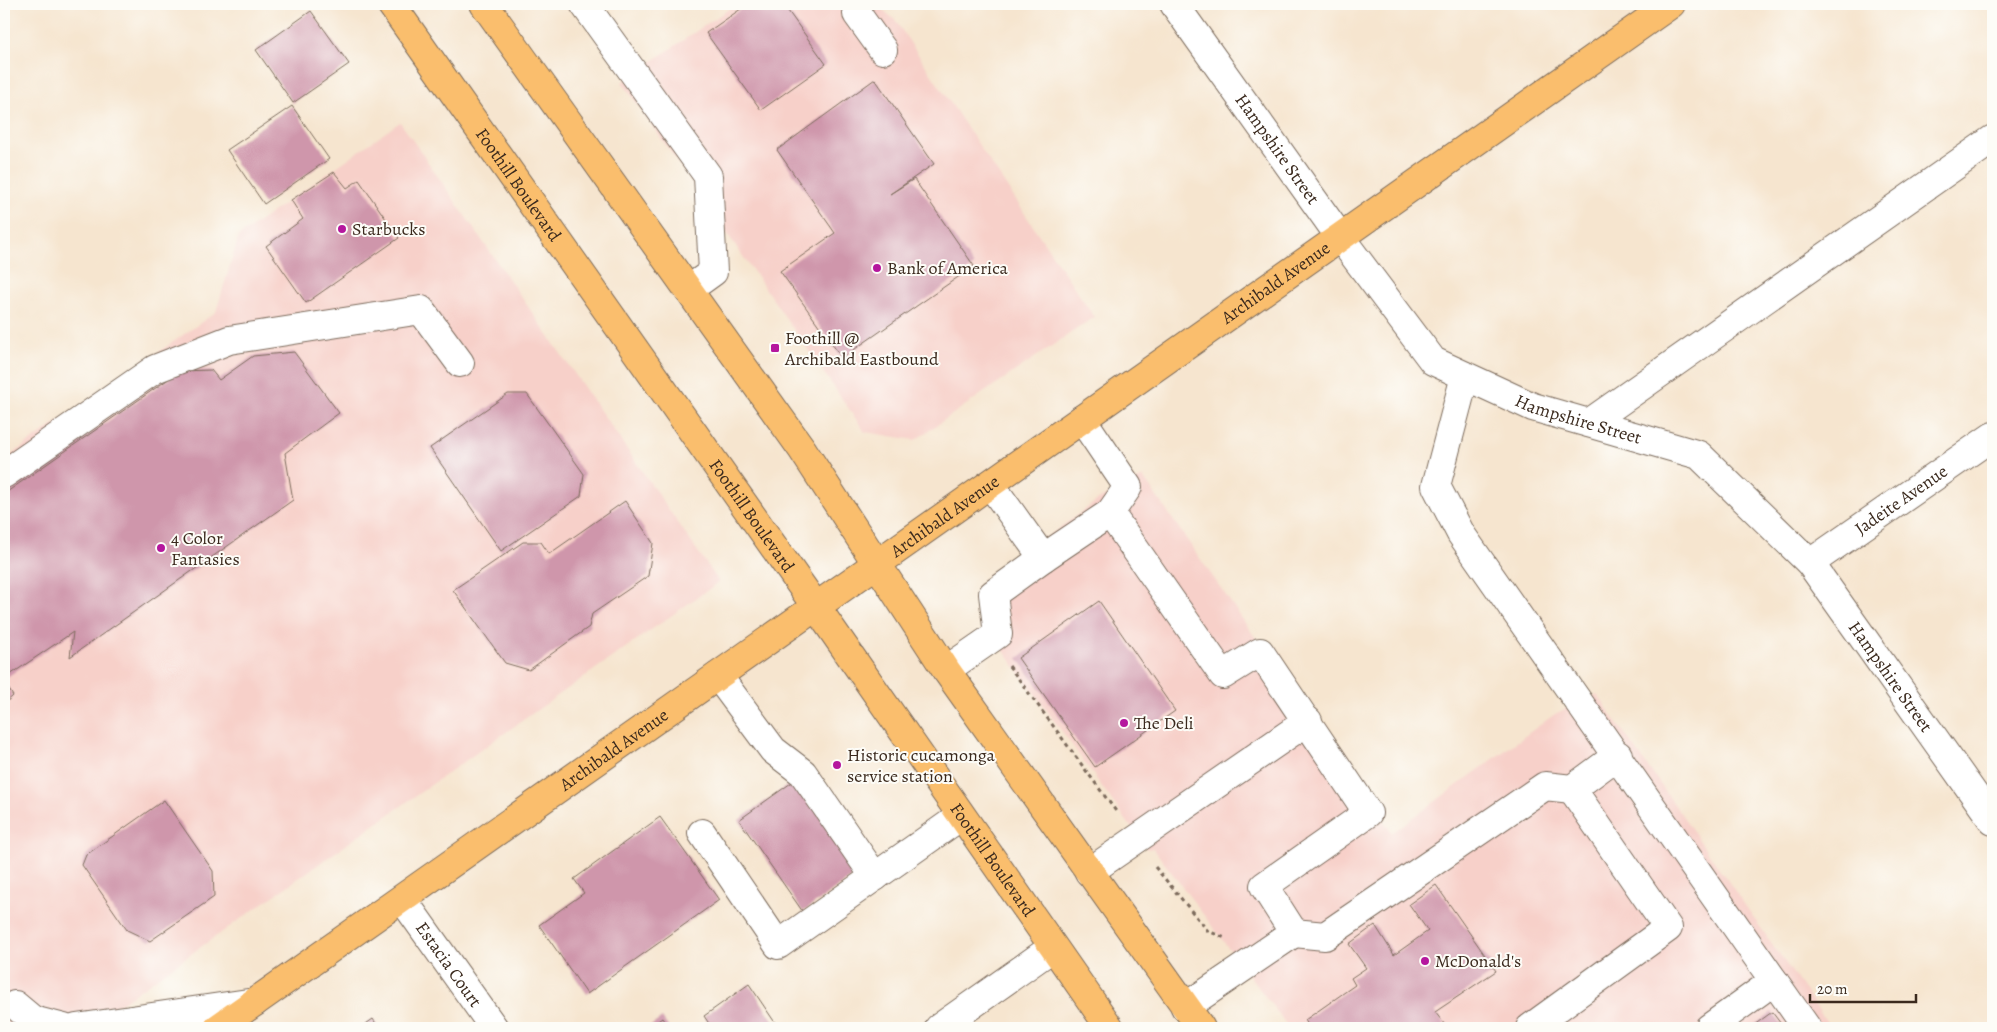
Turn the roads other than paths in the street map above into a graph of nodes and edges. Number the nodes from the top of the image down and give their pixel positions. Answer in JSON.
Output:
{"nodes":[{"id":1,"x":392,"y":4,"type":"edge"},
{"id":2,"x":484,"y":4,"type":"edge"},
{"id":3,"x":584,"y":4,"type":"edge"},
{"id":4,"x":859,"y":4,"type":"edge"},
{"id":5,"x":1174,"y":4,"type":"edge"},
{"id":6,"x":1671,"y":4,"type":"edge"},
{"id":7,"x":883,"y":50,"type":"dead end"},
{"id":8,"x":1993,"y":139,"type":"edge"},
{"id":9,"x":1340,"y":237,"type":"junction"},
{"id":10,"x":688,"y":290,"type":"junction"},
{"id":11,"x":460,"y":363,"type":"dead end"},
{"id":12,"x":1465,"y":376,"type":"junction"},
{"id":13,"x":1082,"y":419,"type":"junction"},
{"id":14,"x":1589,"y":423,"type":"junction"},
{"id":15,"x":1993,"y":436,"type":"edge"},
{"id":16,"x":4,"y":474,"type":"edge"},
{"id":17,"x":991,"y":485,"type":"junction"},
{"id":18,"x":1110,"y":513,"type":"junction"},
{"id":19,"x":1043,"y":558,"type":"junction"},
{"id":20,"x":879,"y":564,"type":"junction"},
{"id":21,"x":1810,"y":564,"type":"junction"},
{"id":22,"x":817,"y":608,"type":"junction"},
{"id":23,"x":946,"y":670,"type":"junction"},
{"id":24,"x":718,"y":676,"type":"junction"},
{"id":25,"x":1308,"y":721,"type":"junction"},
{"id":26,"x":1618,"y":755,"type":"junction"},
{"id":27,"x":1572,"y":789,"type":"junction"},
{"id":28,"x":961,"y":816,"type":"junction"},
{"id":29,"x":1993,"y":821,"type":"edge"},
{"id":30,"x":702,"y":833,"type":"dead end"},
{"id":31,"x":1089,"y":872,"type":"junction"},
{"id":32,"x":875,"y":877,"type":"junction"},
{"id":33,"x":403,"y":900,"type":"junction"},
{"id":34,"x":1294,"y":933,"type":"junction"},
{"id":35,"x":1052,"y":948,"type":"junction"},
{"id":36,"x":1774,"y":981,"type":"junction"},
{"id":37,"x":255,"y":1002,"type":"junction"},
{"id":38,"x":1193,"y":1018,"type":"edge"},
{"id":39,"x":22,"y":1028,"type":"edge"},
{"id":40,"x":64,"y":1028,"type":"edge"},
{"id":41,"x":76,"y":1028,"type":"edge"},
{"id":42,"x":218,"y":1028,"type":"edge"},
{"id":43,"x":494,"y":1028,"type":"edge"},
{"id":44,"x":939,"y":1028,"type":"edge"},
{"id":45,"x":1110,"y":1028,"type":"edge"},
{"id":46,"x":1530,"y":1028,"type":"edge"},
{"id":47,"x":1709,"y":1028,"type":"edge"},
{"id":48,"x":1807,"y":1028,"type":"edge"}],
"edges":[{"from":1,"to":22,"type":"main road","name":"Foothill Boulevard"},
{"from":2,"to":10,"type":"main road"},
{"from":3,"to":10,"type":"street"},
{"from":4,"to":7,"type":"street"},
{"from":5,"to":9,"type":"street","name":"Hampshire Street"},
{"from":6,"to":9,"type":"main road","name":"Archibald Avenue"},
{"from":8,"to":14,"type":"street"},
{"from":9,"to":12,"type":"street","name":"Hampshire Street"},
{"from":9,"to":13,"type":"main road","name":"Archibald Avenue"},
{"from":10,"to":20,"type":"main road"},
{"from":11,"to":16,"type":"street"},
{"from":12,"to":14,"type":"street","name":"Hampshire Street"},
{"from":12,"to":26,"type":"street"},
{"from":13,"to":17,"type":"main road","name":"Archibald Avenue"},
{"from":13,"to":18,"type":"street"},
{"from":14,"to":21,"type":"street","name":"Hampshire Street"},
{"from":15,"to":21,"type":"street","name":"Jadeite Avenue"},
{"from":17,"to":19,"type":"street"},
{"from":17,"to":20,"type":"main road","name":"Archibald Avenue"},
{"from":18,"to":19,"type":"street"},
{"from":18,"to":25,"type":"street"},
{"from":19,"to":23,"type":"street"},
{"from":20,"to":22,"type":"main road","name":"Archibald Avenue"},
{"from":20,"to":23,"type":"main road"},
{"from":21,"to":29,"type":"street","name":"Hampshire Street"},
{"from":22,"to":24,"type":"main road","name":"Archibald Avenue"},
{"from":22,"to":28,"type":"main road","name":"Foothill Boulevard"},
{"from":23,"to":31,"type":"main road"},
{"from":24,"to":32,"type":"street"},
{"from":24,"to":33,"type":"main road","name":"Archibald Avenue"},
{"from":25,"to":31,"type":"street"},
{"from":25,"to":34,"type":"street"},
{"from":26,"to":27,"type":"street"},
{"from":26,"to":36,"type":"street"},
{"from":27,"to":34,"type":"street"},
{"from":27,"to":46,"type":"street"},
{"from":28,"to":32,"type":"street"},
{"from":28,"to":35,"type":"main road","name":"Foothill Boulevard"},
{"from":30,"to":32,"type":"street"},
{"from":31,"to":38,"type":"main road"},
{"from":33,"to":37,"type":"main road","name":"Archibald Avenue"},
{"from":33,"to":43,"type":"street","name":"Estacia Court"},
{"from":34,"to":38,"type":"street"},
{"from":35,"to":44,"type":"street"},
{"from":35,"to":45,"type":"main road","name":"Foothill Boulevard"},
{"from":36,"to":47,"type":"street"},
{"from":36,"to":48,"type":"street"},
{"from":37,"to":41,"type":"street"},
{"from":37,"to":42,"type":"main road","name":"Archibald Avenue"},
{"from":39,"to":40,"type":"street"}]}
